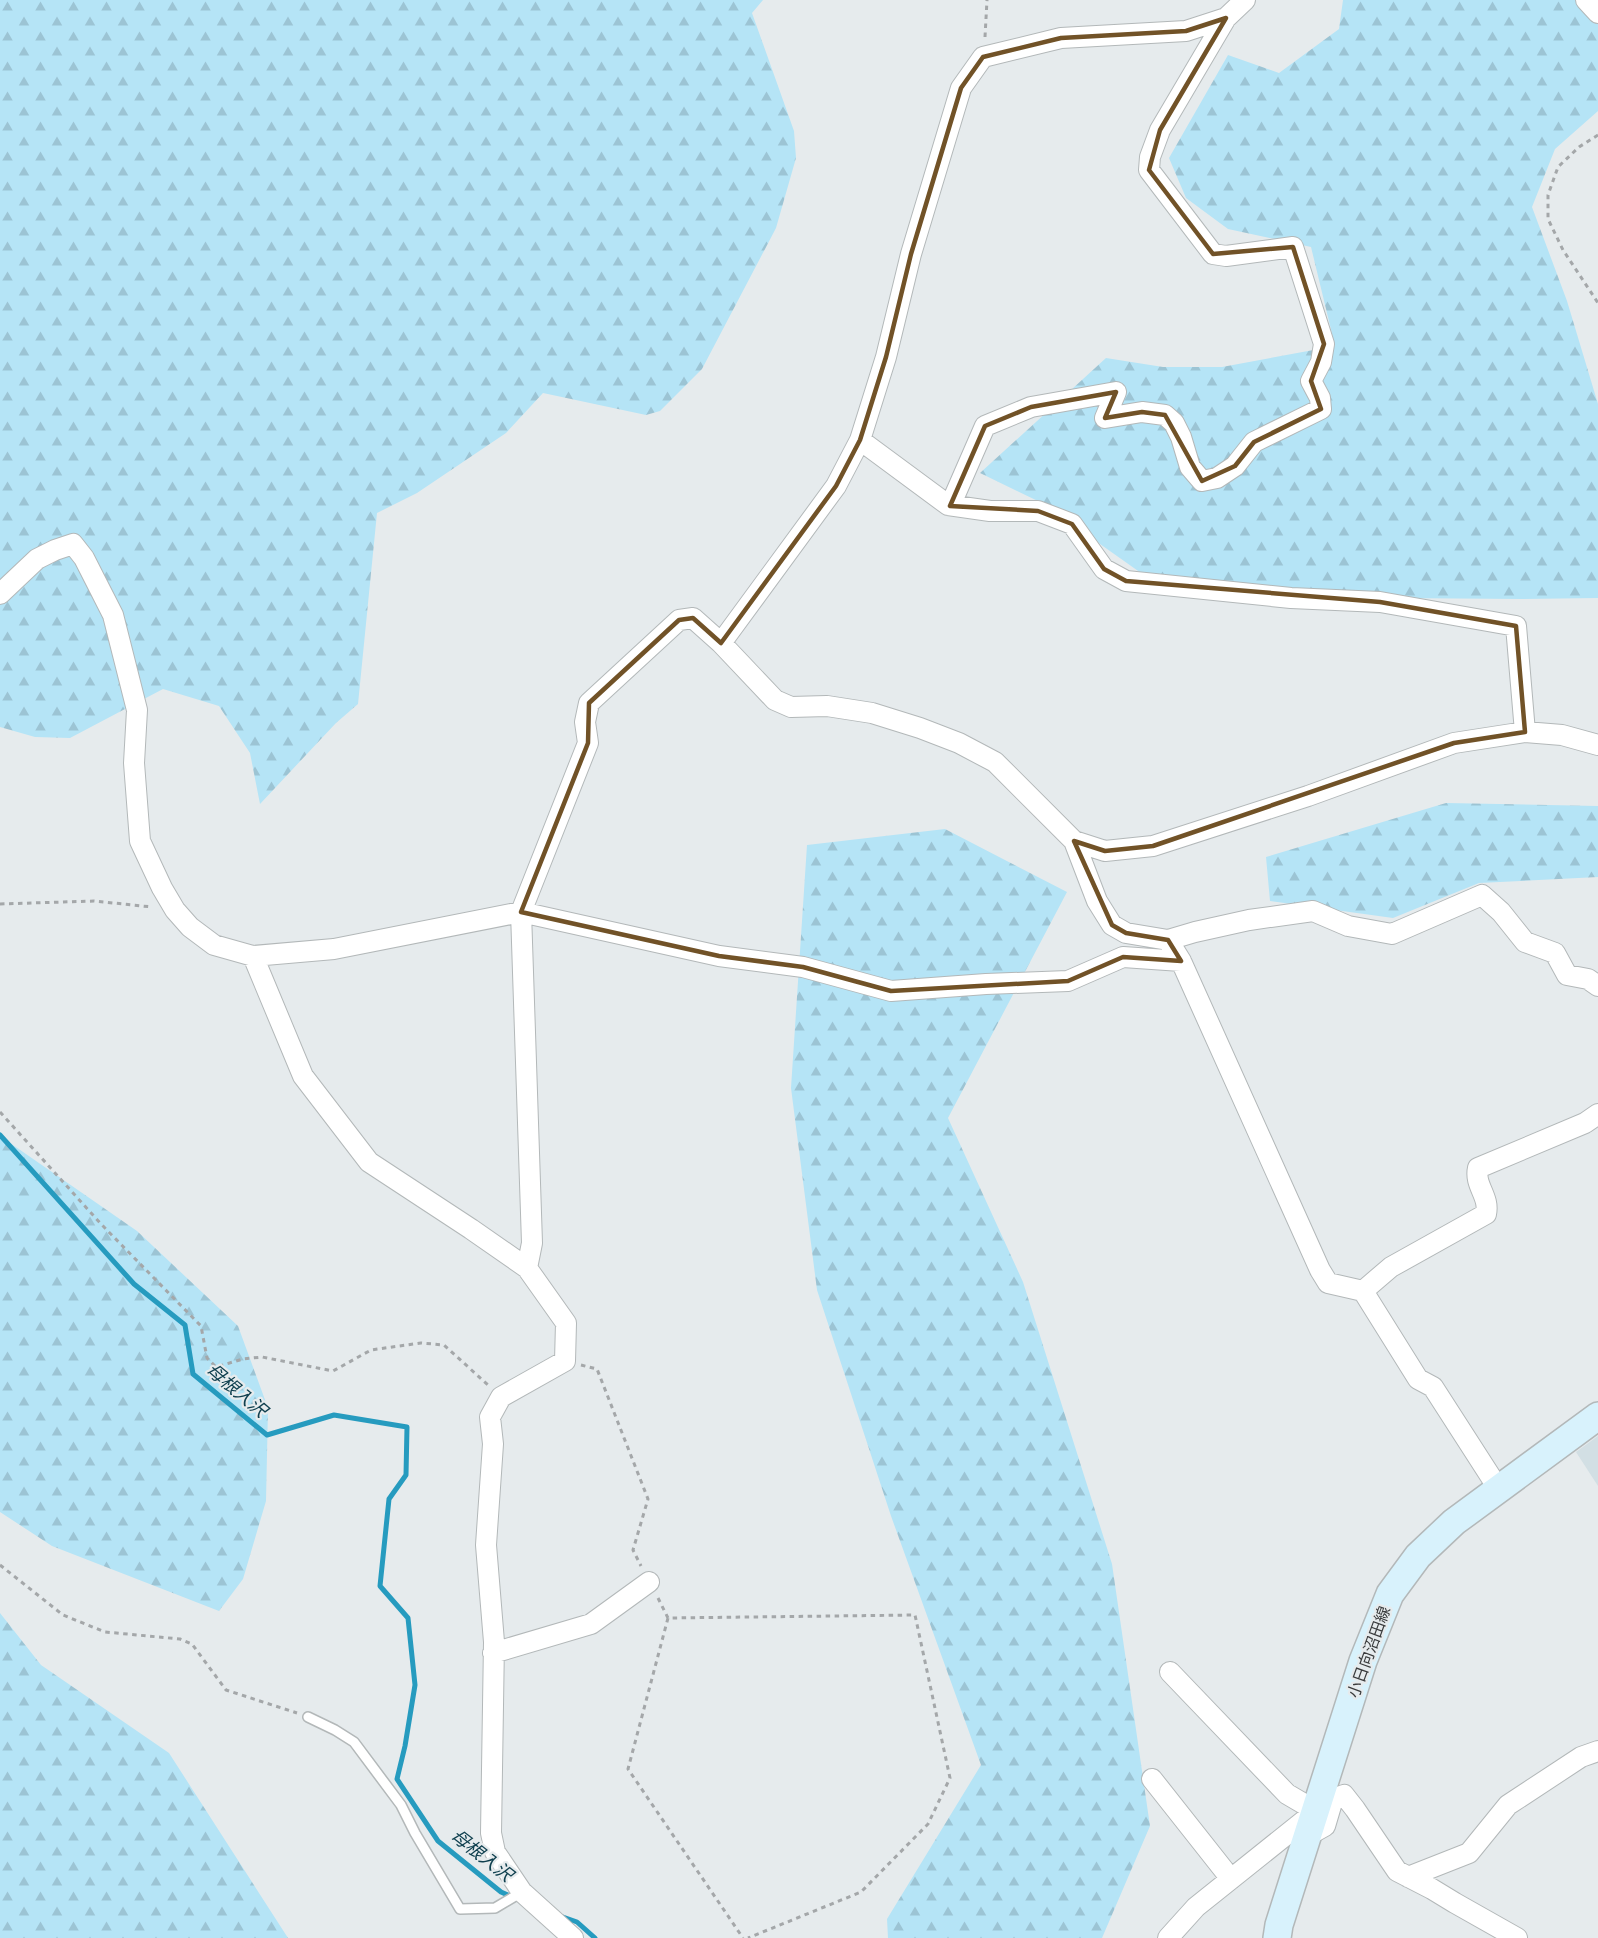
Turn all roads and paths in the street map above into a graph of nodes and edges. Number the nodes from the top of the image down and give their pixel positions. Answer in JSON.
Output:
{"nodes":[{"id":1,"x":987,"y":0,"type":"edge"},
{"id":2,"x":1245,"y":0,"type":"edge"},
{"id":3,"x":1586,"y":0,"type":"edge"},
{"id":4,"x":1598,"y":13,"type":"edge"},
{"id":5,"x":1226,"y":18,"type":"junction"},
{"id":6,"x":983,"y":57,"type":"junction"},
{"id":7,"x":1598,"y":135,"type":"edge"},
{"id":8,"x":1598,"y":303,"type":"edge"},
{"id":9,"x":860,"y":440,"type":"junction"},
{"id":10,"x":948,"y":505,"type":"junction"},
{"id":11,"x":0,"y":594,"type":"edge"},
{"id":12,"x":720,"y":643,"type":"junction"},
{"id":13,"x":1526,"y":732,"type":"junction"},
{"id":14,"x":1598,"y":745,"type":"edge"},
{"id":15,"x":1074,"y":841,"type":"junction"},
{"id":16,"x":0,"y":904,"type":"edge"},
{"id":17,"x":175,"y":910,"type":"junction"},
{"id":18,"x":521,"y":912,"type":"junction"},
{"id":19,"x":1168,"y":940,"type":"junction"},
{"id":20,"x":253,"y":956,"type":"junction"},
{"id":21,"x":1181,"y":961,"type":"junction"},
{"id":22,"x":1598,"y":986,"type":"edge"},
{"id":23,"x":0,"y":1112,"type":"edge"},
{"id":24,"x":1598,"y":1114,"type":"edge"},
{"id":25,"x":527,"y":1268,"type":"junction"},
{"id":26,"x":1363,"y":1291,"type":"junction"},
{"id":27,"x":565,"y":1361,"type":"junction"},
{"id":28,"x":501,"y":1397,"type":"junction"},
{"id":29,"x":1598,"y":1416,"type":"edge"},
{"id":30,"x":1498,"y":1488,"type":"junction"},
{"id":31,"x":0,"y":1565,"type":"edge"},
{"id":32,"x":649,"y":1582,"type":"junction"},
{"id":33,"x":668,"y":1618,"type":"junction"},
{"id":34,"x":493,"y":1653,"type":"junction"},
{"id":35,"x":1170,"y":1672,"type":"dead end"},
{"id":36,"x":308,"y":1717,"type":"joint"},
{"id":37,"x":1598,"y":1751,"type":"edge"},
{"id":38,"x":1152,"y":1779,"type":"dead end"},
{"id":39,"x":1311,"y":1823,"type":"junction"},
{"id":40,"x":1408,"y":1877,"type":"junction"},
{"id":41,"x":1231,"y":1879,"type":"junction"},
{"id":42,"x":522,"y":1892,"type":"junction"},
{"id":43,"x":573,"y":1938,"type":"edge"},
{"id":44,"x":746,"y":1938,"type":"edge"},
{"id":45,"x":1168,"y":1938,"type":"edge"},
{"id":46,"x":1277,"y":1938,"type":"edge"},
{"id":47,"x":1517,"y":1938,"type":"edge"}],
"edges":[{"from":1,"to":6,"type":"path"},
{"from":2,"to":5,"type":"street"},
{"from":3,"to":4,"type":"street"},
{"from":5,"to":6,"type":"street"},
{"from":5,"to":10,"type":"street"},
{"from":6,"to":9,"type":"street"},
{"from":7,"to":8,"type":"path"},
{"from":9,"to":10,"type":"street"},
{"from":9,"to":12,"type":"street"},
{"from":10,"to":13,"type":"street"},
{"from":11,"to":17,"type":"street"},
{"from":12,"to":15,"type":"street"},
{"from":12,"to":18,"type":"street"},
{"from":13,"to":14,"type":"street"},
{"from":13,"to":15,"type":"street"},
{"from":15,"to":19,"type":"street"},
{"from":16,"to":17,"type":"path"},
{"from":17,"to":20,"type":"street"},
{"from":18,"to":20,"type":"street"},
{"from":18,"to":21,"type":"street"},
{"from":18,"to":25,"type":"street"},
{"from":19,"to":21,"type":"street"},
{"from":19,"to":22,"type":"street"},
{"from":20,"to":25,"type":"street"},
{"from":21,"to":26,"type":"street"},
{"from":23,"to":28,"type":"path"},
{"from":24,"to":26,"type":"street"},
{"from":25,"to":27,"type":"street"},
{"from":26,"to":30,"type":"street"},
{"from":27,"to":28,"type":"street"},
{"from":27,"to":32,"type":"path"},
{"from":28,"to":34,"type":"street"},
{"from":29,"to":30,"type":"main road","name":"小日向沼田線"},
{"from":30,"to":39,"type":"main road","name":"小日向沼田線"},
{"from":31,"to":36,"type":"path"},
{"from":32,"to":33,"type":"path"},
{"from":32,"to":34,"type":"street"},
{"from":33,"to":44,"type":"path"},
{"from":33,"to":44,"type":"path"},
{"from":34,"to":42,"type":"street"},
{"from":35,"to":39,"type":"street"},
{"from":36,"to":42,"type":"lane"},
{"from":37,"to":40,"type":"street"},
{"from":38,"to":41,"type":"street"},
{"from":39,"to":40,"type":"street"},
{"from":39,"to":41,"type":"street"},
{"from":39,"to":46,"type":"main road","name":"小日向沼田線"},
{"from":40,"to":47,"type":"street"},
{"from":41,"to":45,"type":"street"},
{"from":42,"to":43,"type":"street"}]}
